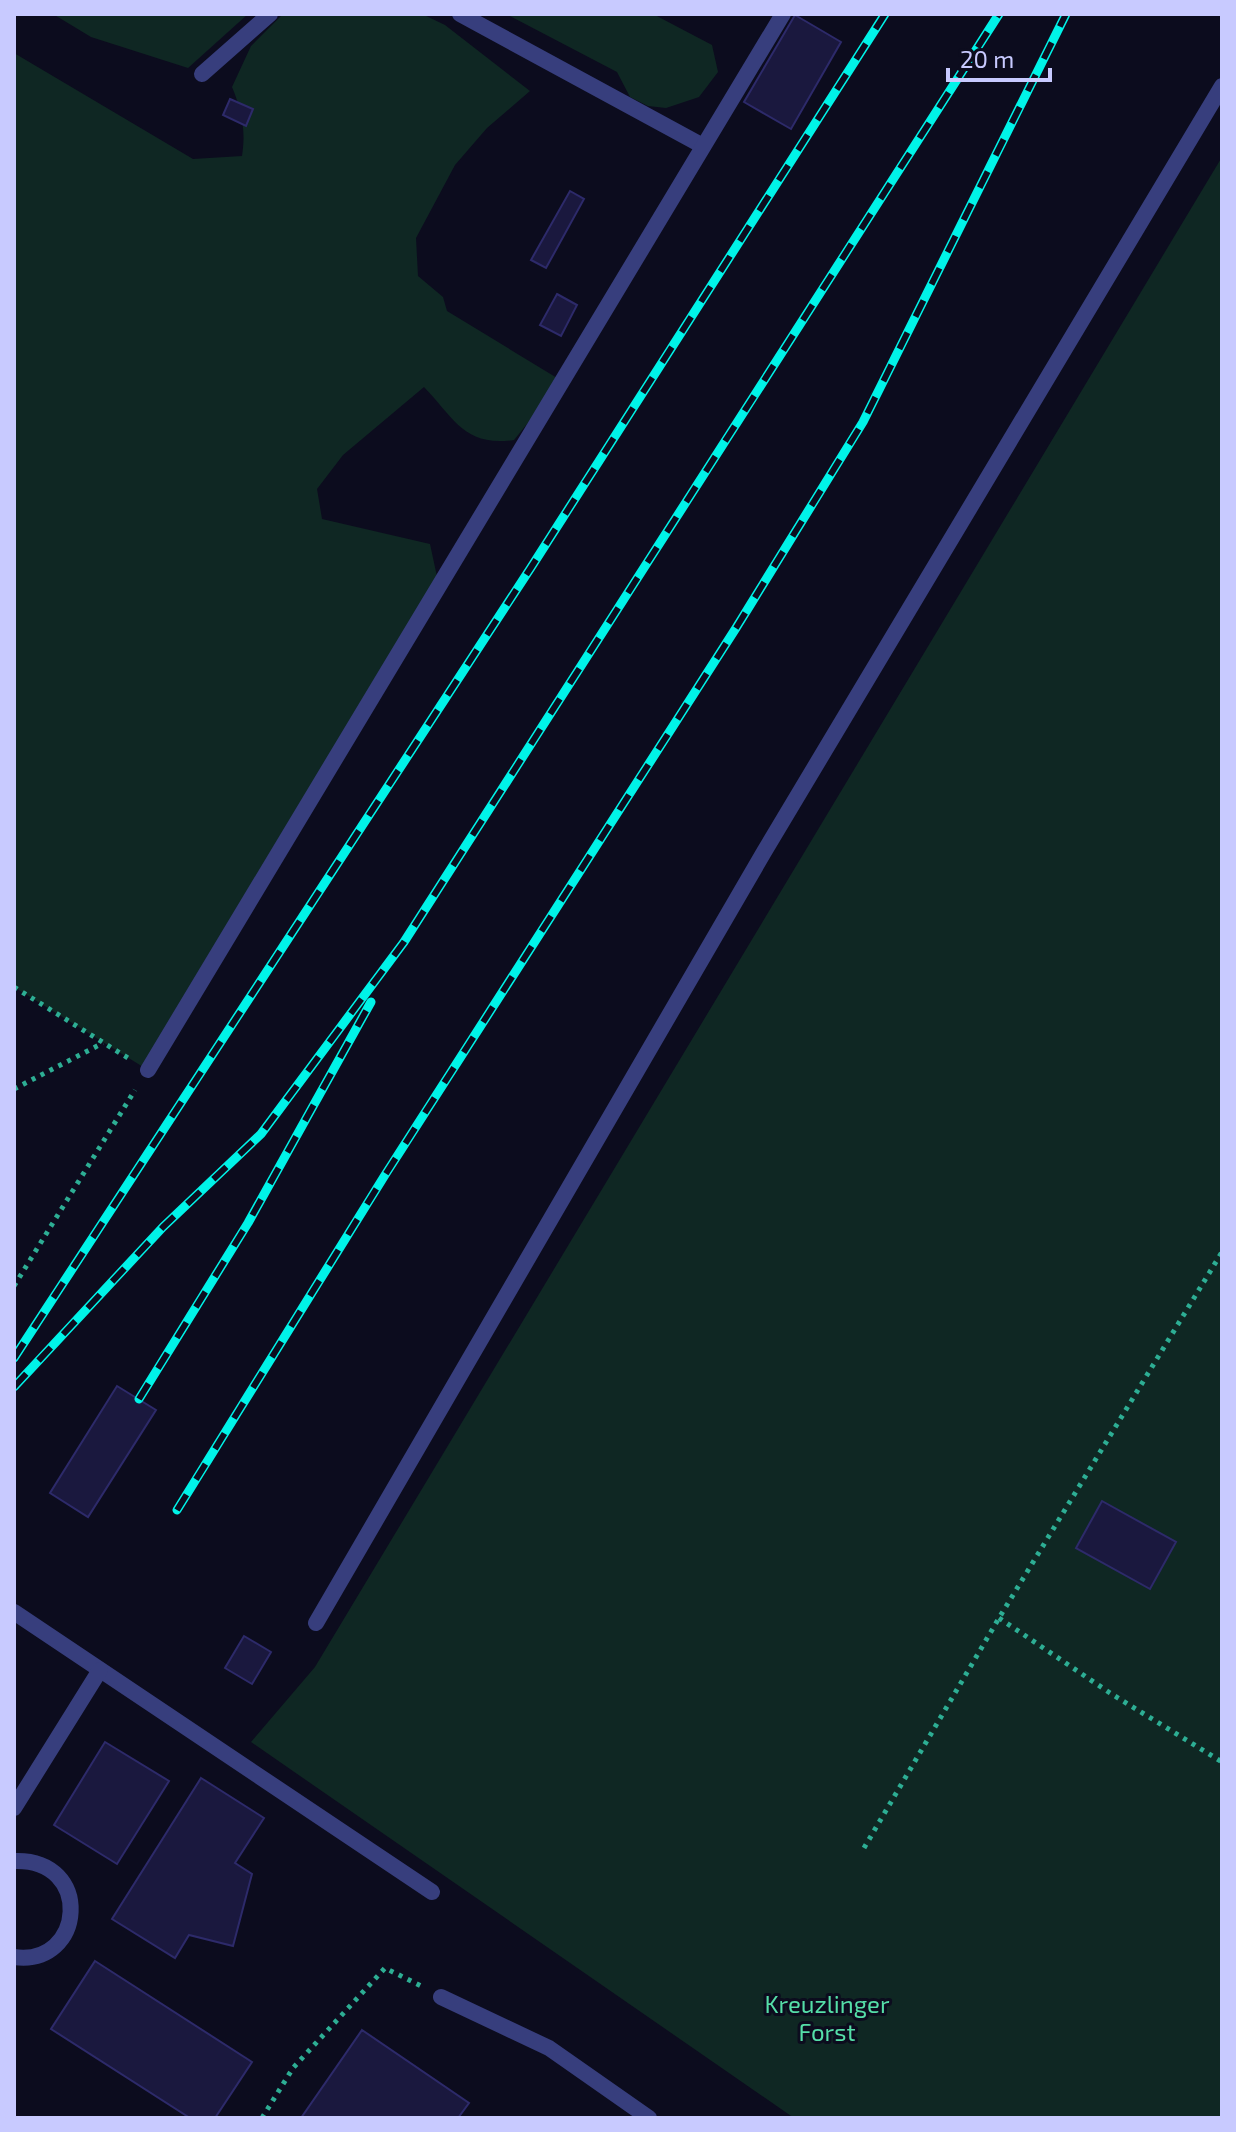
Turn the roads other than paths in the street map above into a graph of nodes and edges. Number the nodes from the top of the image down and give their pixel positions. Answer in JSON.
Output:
{"nodes":[{"id":1,"x":270,"y":14,"type":"edge"},
{"id":2,"x":460,"y":14,"type":"edge"},
{"id":3,"x":783,"y":14,"type":"edge"},
{"id":4,"x":202,"y":74,"type":"dead end"},
{"id":5,"x":1222,"y":86,"type":"edge"},
{"id":6,"x":703,"y":146,"type":"junction"},
{"id":7,"x":148,"y":1070,"type":"road end"},
{"id":8,"x":14,"y":1612,"type":"edge"},
{"id":9,"x":316,"y":1623,"type":"dead end"},
{"id":10,"x":100,"y":1670,"type":"junction"},
{"id":11,"x":14,"y":1808,"type":"edge"},
{"id":12,"x":14,"y":1861,"type":"edge"},
{"id":13,"x":432,"y":1892,"type":"dead end"},
{"id":14,"x":14,"y":1957,"type":"edge"},
{"id":15,"x":441,"y":1997,"type":"road end"},
{"id":16,"x":649,"y":2118,"type":"edge"}],
"edges":[{"from":1,"to":4,"type":"street"},
{"from":2,"to":6,"type":"street"},
{"from":3,"to":6,"type":"street"},
{"from":5,"to":9,"type":"street"},
{"from":6,"to":7,"type":"street"},
{"from":8,"to":10,"type":"street"},
{"from":10,"to":11,"type":"street"},
{"from":10,"to":13,"type":"street"},
{"from":12,"to":14,"type":"street"},
{"from":15,"to":16,"type":"street"}]}
